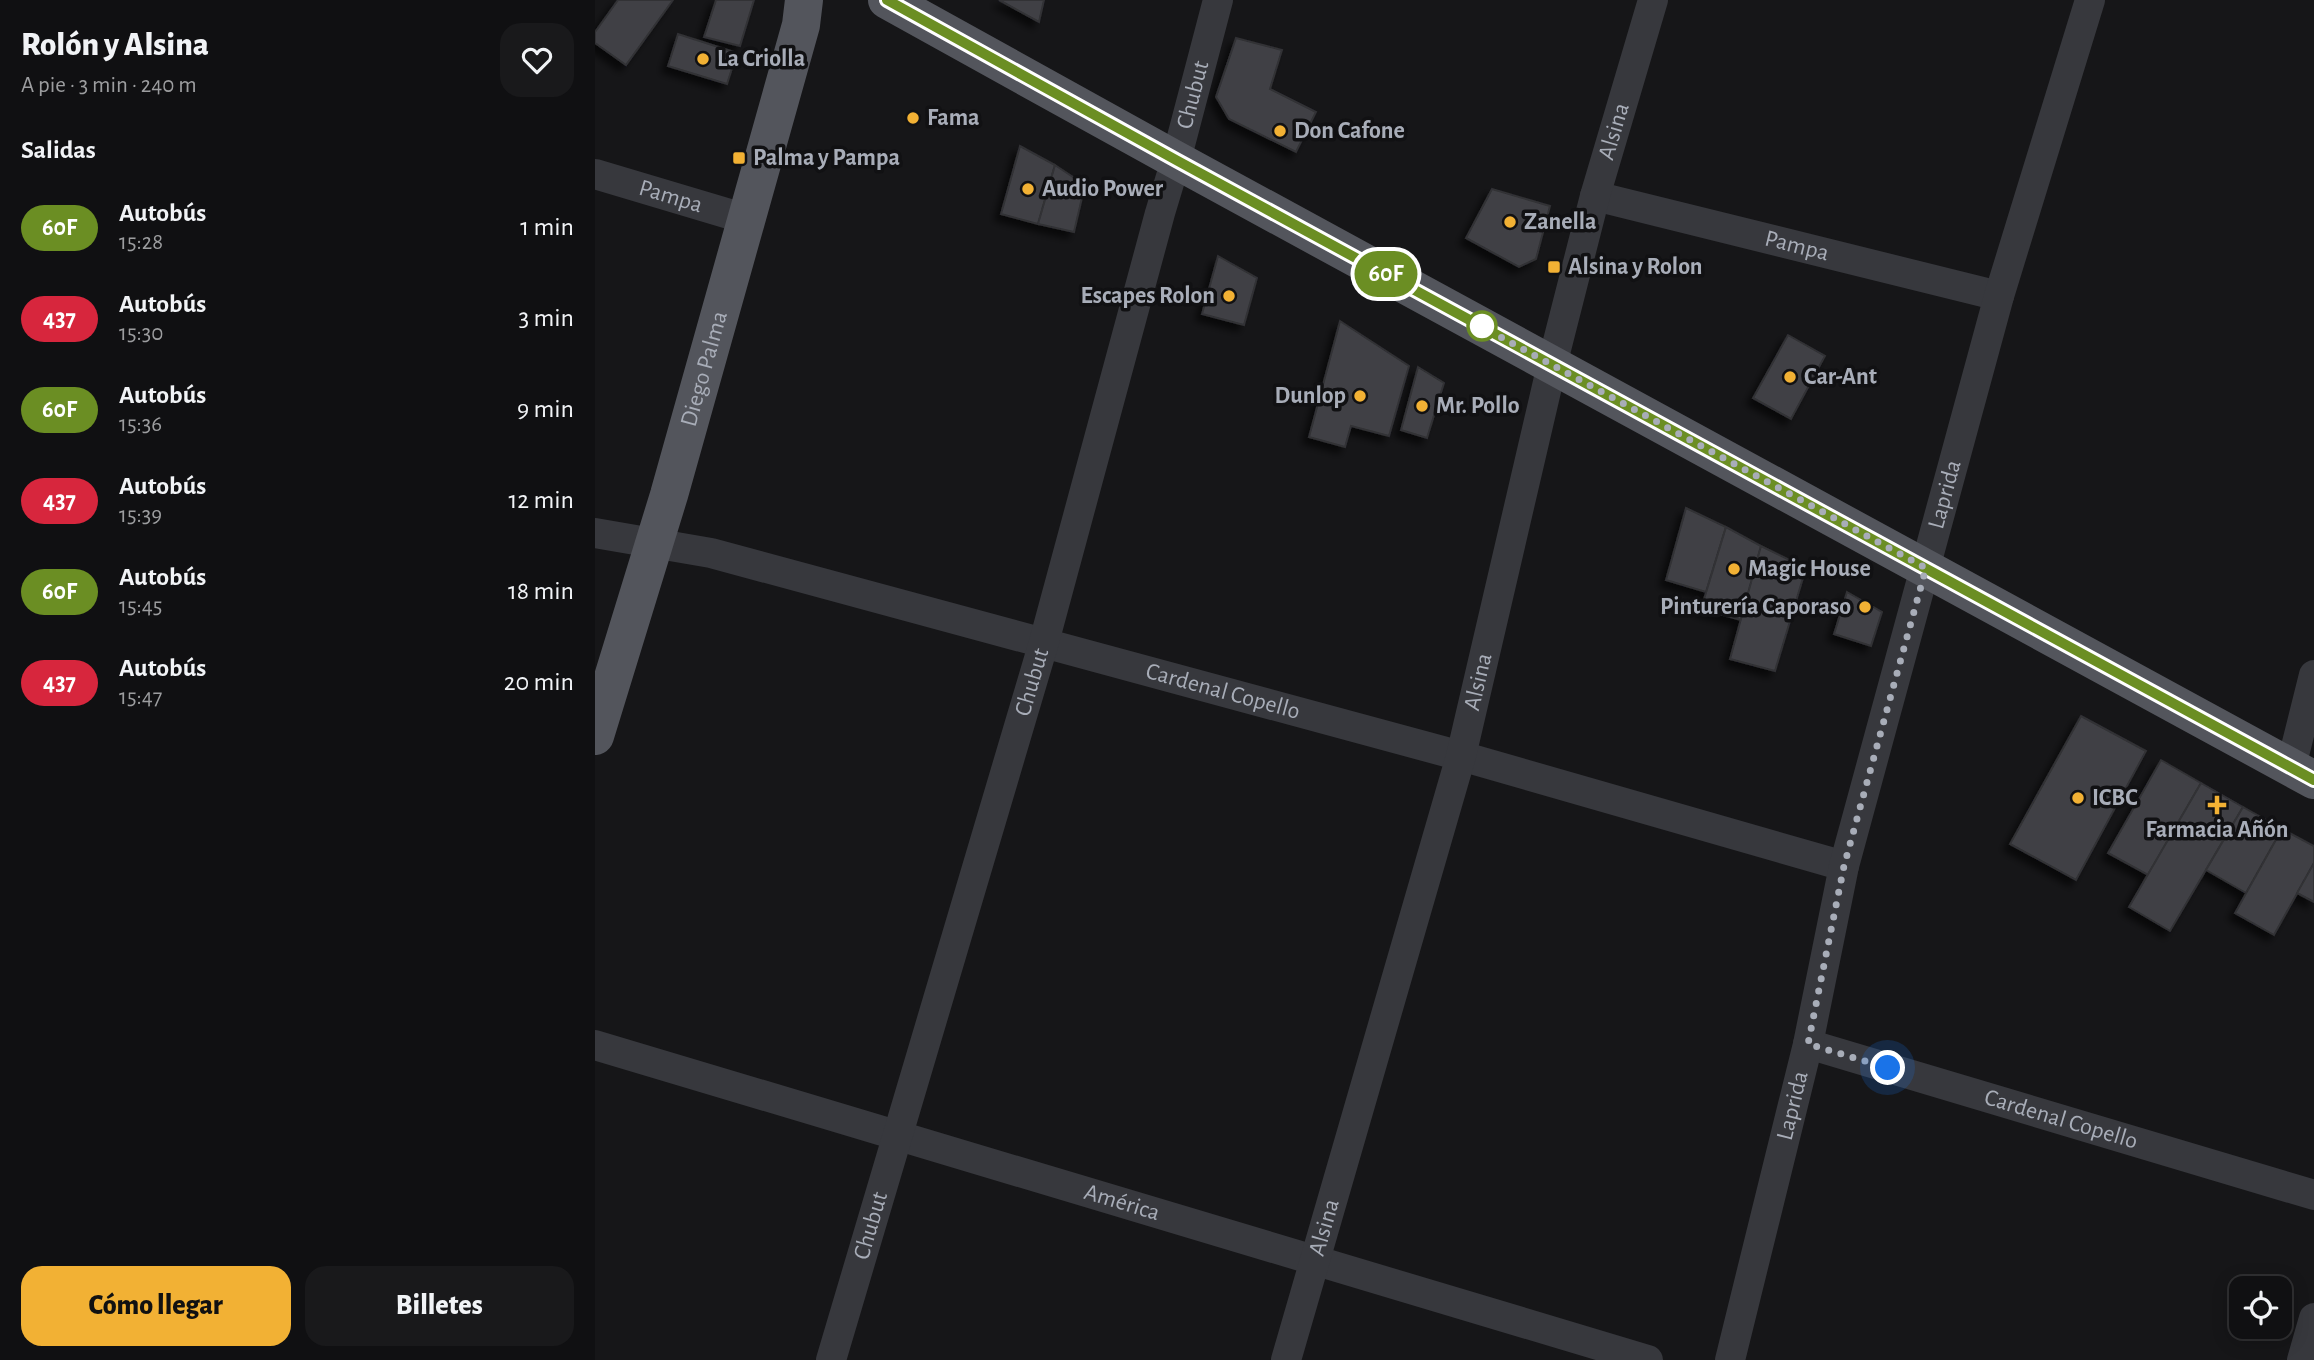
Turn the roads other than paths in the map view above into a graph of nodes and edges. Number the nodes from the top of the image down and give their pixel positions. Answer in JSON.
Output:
{"nodes":[{"id":1,"x":804,"y":0,"type":"edge"},
{"id":2,"x":887,"y":0,"type":"edge"},
{"id":3,"x":1218,"y":0,"type":"edge"},
{"id":4,"x":1653,"y":0,"type":"edge"},
{"id":5,"x":2090,"y":0,"type":"edge"},
{"id":6,"x":1176,"y":160,"type":"junction"},
{"id":7,"x":595,"y":174,"type":"edge"},
{"id":8,"x":1595,"y":196,"type":"junction"},
{"id":9,"x":746,"y":219,"type":"junction"},
{"id":10,"x":1999,"y":296,"type":"junction"},
{"id":11,"x":1552,"y":365,"type":"junction"},
{"id":12,"x":595,"y":533,"type":"edge"},
{"id":13,"x":655,"y":542,"type":"junction"},
{"id":14,"x":1926,"y":568,"type":"junction"},
{"id":15,"x":1044,"y":642,"type":"junction"},
{"id":16,"x":2314,"y":675,"type":"edge"},
{"id":17,"x":595,"y":736,"type":"edge"},
{"id":18,"x":1461,"y":756,"type":"junction"},
{"id":19,"x":2303,"y":773,"type":"edge"},
{"id":20,"x":1844,"y":866,"type":"junction"},
{"id":21,"x":1808,"y":1044,"type":"junction"},
{"id":22,"x":595,"y":1045,"type":"edge"},
{"id":23,"x":897,"y":1135,"type":"junction"},
{"id":24,"x":2314,"y":1195,"type":"edge"},
{"id":25,"x":1315,"y":1262,"type":"junction"},
{"id":26,"x":2314,"y":1318,"type":"edge"},
{"id":27,"x":831,"y":1360,"type":"edge"},
{"id":28,"x":1286,"y":1360,"type":"edge"},
{"id":29,"x":1648,"y":1360,"type":"edge"},
{"id":30,"x":1730,"y":1360,"type":"edge"},
{"id":31,"x":2302,"y":1360,"type":"edge"}],
"edges":[{"from":1,"to":9,"type":"main road","name":"Diego Palma"},
{"from":2,"to":6,"type":"main road"},
{"from":3,"to":6,"type":"street","name":"Chubut"},
{"from":4,"to":8,"type":"street","name":"Alsina"},
{"from":5,"to":10,"type":"street","name":"Laprida"},
{"from":6,"to":11,"type":"main road"},
{"from":6,"to":15,"type":"street","name":"Chubut"},
{"from":7,"to":9,"type":"street","name":"Pampa"},
{"from":8,"to":10,"type":"street","name":"Pampa"},
{"from":8,"to":11,"type":"street","name":"Alsina"},
{"from":9,"to":13,"type":"main road","name":"Diego Palma"},
{"from":10,"to":14,"type":"street","name":"Laprida"},
{"from":11,"to":14,"type":"main road"},
{"from":11,"to":18,"type":"street","name":"Alsina"},
{"from":12,"to":13,"type":"street","name":"Cardenal Copello"},
{"from":13,"to":15,"type":"street","name":"Cardenal Copello"},
{"from":13,"to":17,"type":"main road","name":"Diego Palma"},
{"from":14,"to":19,"type":"main road"},
{"from":14,"to":20,"type":"street","name":"Laprida"},
{"from":15,"to":18,"type":"street","name":"Cardenal Copello"},
{"from":15,"to":23,"type":"street","name":"Chubut"},
{"from":16,"to":19,"type":"street"},
{"from":18,"to":20,"type":"street","name":"Cardenal Copello"},
{"from":18,"to":25,"type":"street","name":"Alsina"},
{"from":20,"to":21,"type":"street","name":"Laprida"},
{"from":21,"to":24,"type":"street","name":"Cardenal Copello"},
{"from":21,"to":30,"type":"street","name":"Laprida"},
{"from":22,"to":23,"type":"street","name":"América"},
{"from":23,"to":25,"type":"street","name":"América"},
{"from":23,"to":27,"type":"street","name":"Chubut"},
{"from":25,"to":28,"type":"street","name":"Alsina"},
{"from":25,"to":29,"type":"street","name":"América"},
{"from":26,"to":31,"type":"street"}]}
